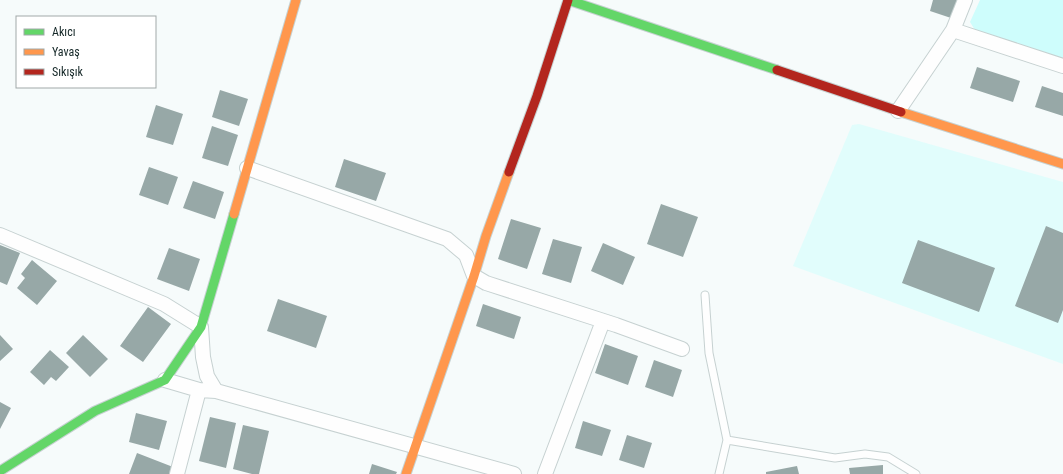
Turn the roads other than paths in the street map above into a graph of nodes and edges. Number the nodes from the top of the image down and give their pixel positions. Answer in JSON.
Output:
{"nodes":[{"id":1,"x":296,"y":0,"type":"edge"},
{"id":2,"x":568,"y":0,"type":"edge"},
{"id":3,"x":965,"y":0,"type":"edge"},
{"id":4,"x":953,"y":30,"type":"junction"},
{"id":5,"x":1063,"y":66,"type":"edge"},
{"id":6,"x":898,"y":111,"type":"junction"},
{"id":7,"x":1063,"y":164,"type":"edge"},
{"id":8,"x":247,"y":168,"type":"junction"},
{"id":9,"x":0,"y":235,"type":"edge"},
{"id":10,"x":474,"y":276,"type":"junction"},
{"id":11,"x":705,"y":295,"type":"dead end"},
{"id":12,"x":603,"y":321,"type":"junction"},
{"id":13,"x":201,"y":327,"type":"junction"},
{"id":14,"x":682,"y":349,"type":"dead end"},
{"id":15,"x":165,"y":380,"type":"junction"},
{"id":16,"x":199,"y":390,"type":"junction"},
{"id":17,"x":216,"y":392,"type":"junction"},
{"id":18,"x":727,"y":440,"type":"junction"},
{"id":19,"x":415,"y":447,"type":"junction"},
{"id":20,"x":0,"y":471,"type":"edge"},
{"id":21,"x":177,"y":474,"type":"edge"},
{"id":22,"x":406,"y":474,"type":"edge"},
{"id":23,"x":514,"y":474,"type":"edge"},
{"id":24,"x":544,"y":474,"type":"edge"},
{"id":25,"x":719,"y":474,"type":"edge"},
{"id":26,"x":916,"y":474,"type":"edge"}],
"edges":[{"from":1,"to":8,"type":"street"},
{"from":2,"to":6,"type":"street"},
{"from":2,"to":10,"type":"street"},
{"from":3,"to":4,"type":"street"},
{"from":4,"to":5,"type":"street"},
{"from":4,"to":6,"type":"street"},
{"from":6,"to":7,"type":"street"},
{"from":8,"to":10,"type":"street"},
{"from":8,"to":13,"type":"street"},
{"from":9,"to":13,"type":"street"},
{"from":10,"to":12,"type":"street"},
{"from":10,"to":19,"type":"street"},
{"from":11,"to":18,"type":"lane"},
{"from":12,"to":14,"type":"street"},
{"from":12,"to":24,"type":"street"},
{"from":13,"to":15,"type":"street"},
{"from":13,"to":17,"type":"street"},
{"from":15,"to":16,"type":"street"},
{"from":15,"to":20,"type":"street"},
{"from":16,"to":17,"type":"street"},
{"from":16,"to":21,"type":"street"},
{"from":17,"to":19,"type":"street"},
{"from":18,"to":25,"type":"lane"},
{"from":18,"to":26,"type":"lane"},
{"from":19,"to":22,"type":"street"},
{"from":19,"to":23,"type":"street"}]}
